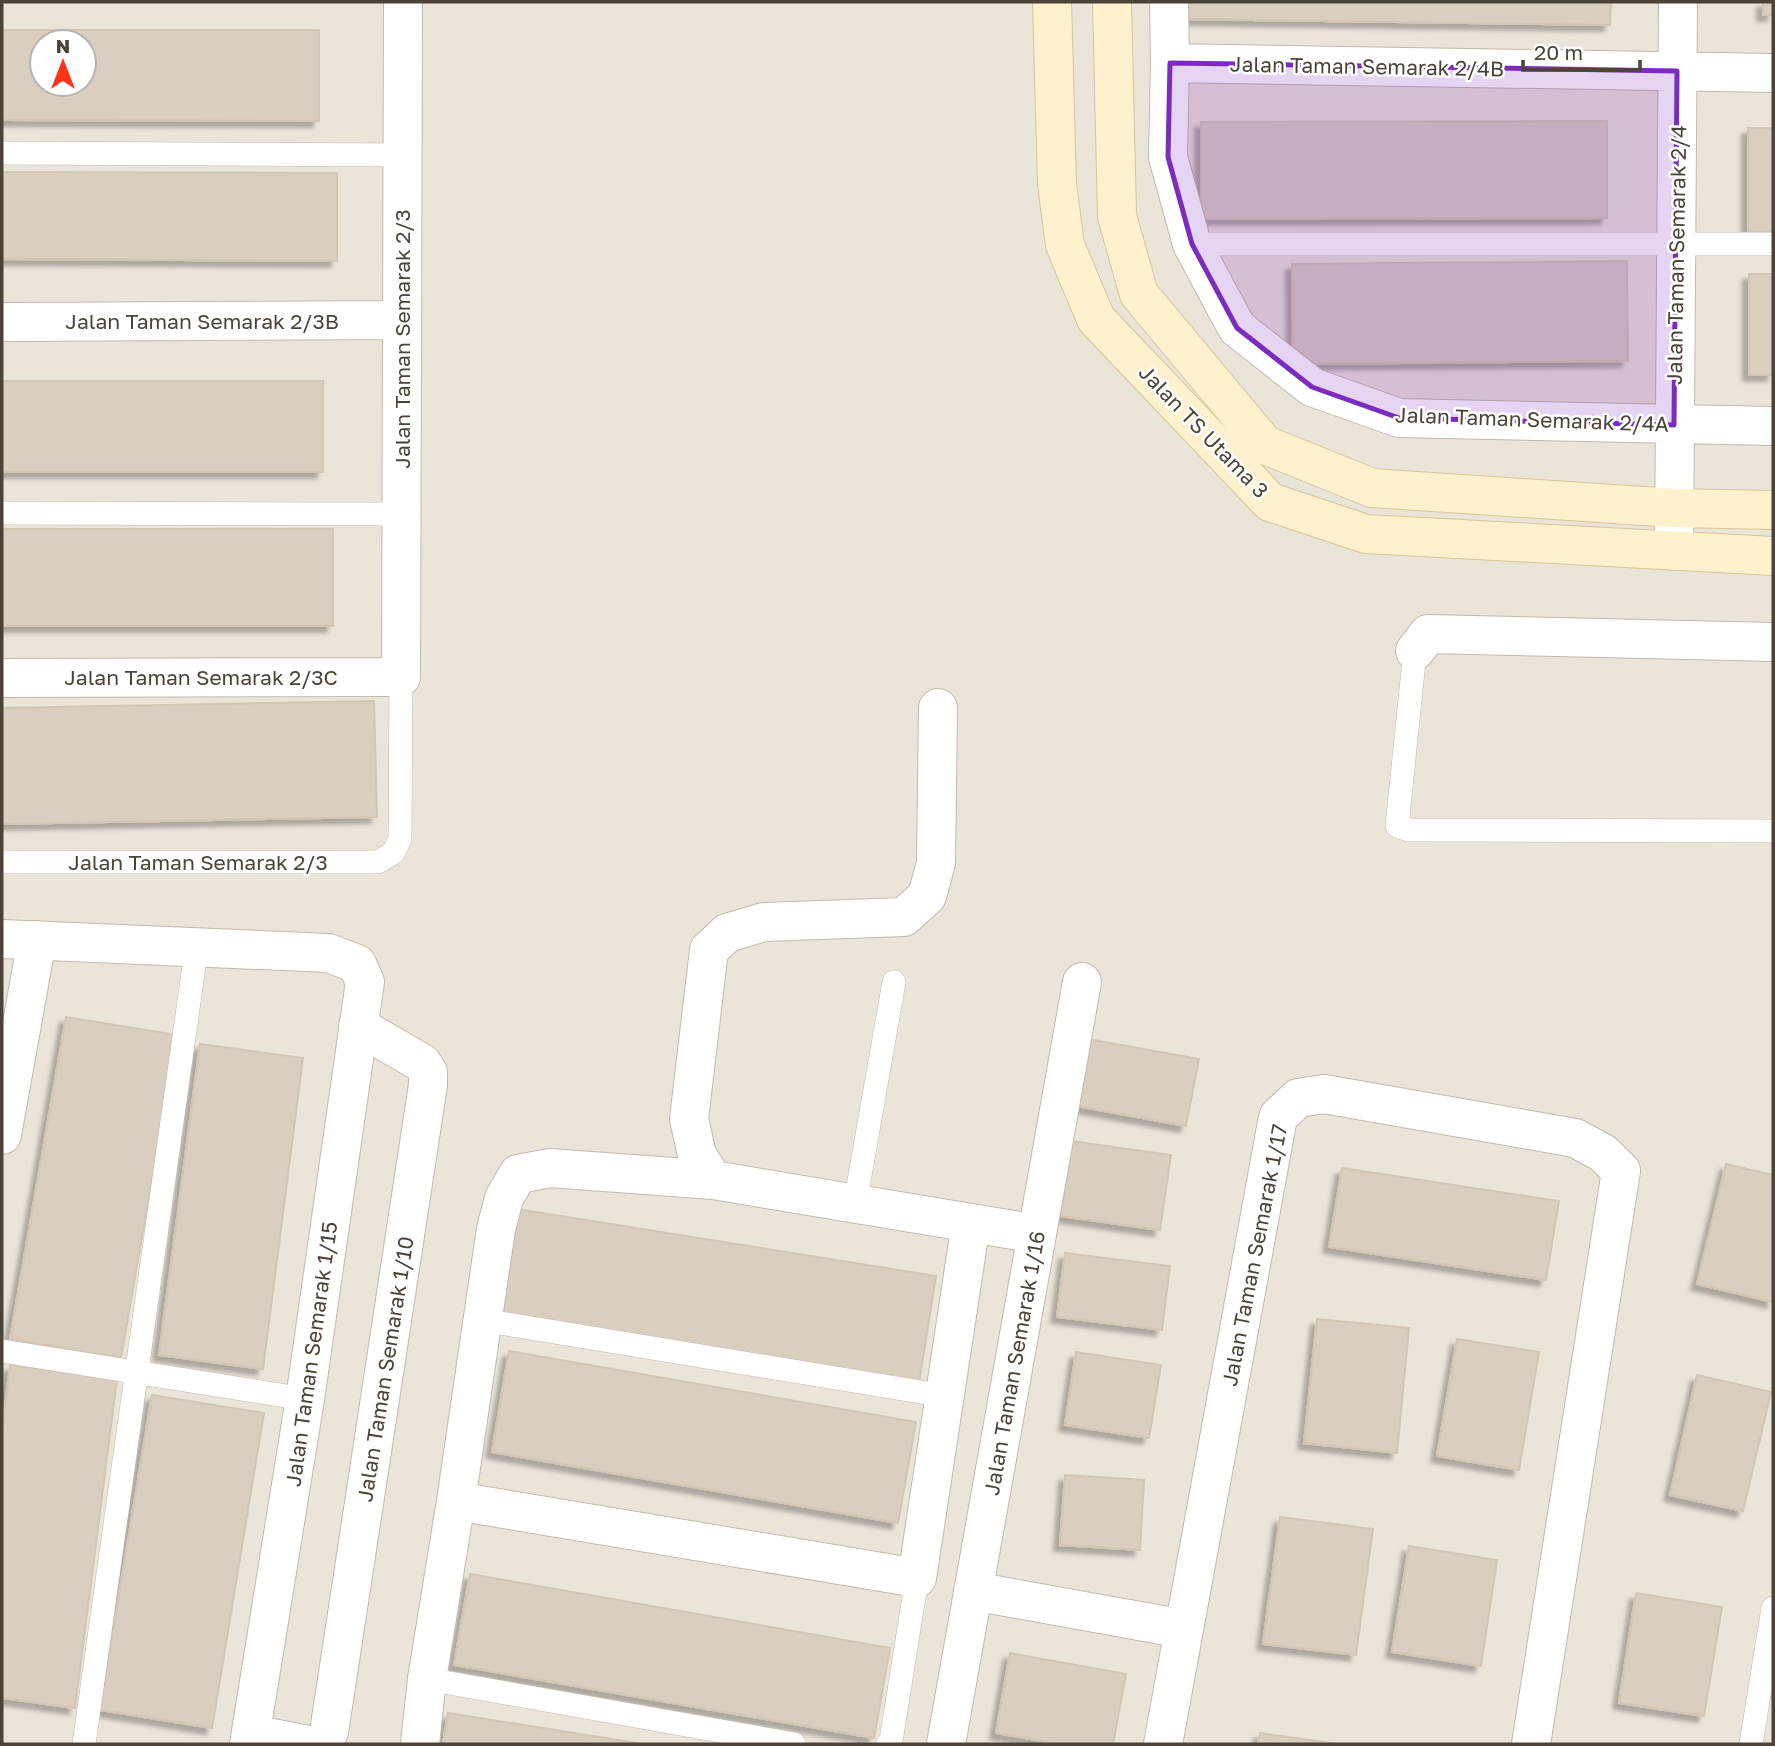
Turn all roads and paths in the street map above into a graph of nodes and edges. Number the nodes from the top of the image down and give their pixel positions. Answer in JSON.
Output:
{"nodes":[{"id":1,"x":403,"y":2,"type":"edge"},
{"id":2,"x":1052,"y":2,"type":"edge"},
{"id":3,"x":1112,"y":2,"type":"edge"},
{"id":4,"x":1169,"y":2,"type":"edge"},
{"id":5,"x":1678,"y":2,"type":"edge"},
{"id":6,"x":1170,"y":63,"type":"junction"},
{"id":7,"x":1677,"y":71,"type":"junction"},
{"id":8,"x":1773,"y":73,"type":"edge"},
{"id":9,"x":2,"y":153,"type":"edge"},
{"id":10,"x":402,"y":155,"type":"junction"},
{"id":11,"x":1676,"y":243,"type":"junction"},
{"id":12,"x":1192,"y":244,"type":"junction"},
{"id":13,"x":1773,"y":244,"type":"edge"},
{"id":14,"x":402,"y":320,"type":"junction"},
{"id":15,"x":2,"y":322,"type":"edge"},
{"id":16,"x":1674,"y":425,"type":"junction"},
{"id":17,"x":1773,"y":426,"type":"edge"},
{"id":18,"x":1674,"y":508,"type":"junction"},
{"id":19,"x":1773,"y":510,"type":"edge"},
{"id":20,"x":2,"y":513,"type":"edge"},
{"id":21,"x":401,"y":514,"type":"junction"},
{"id":22,"x":1674,"y":551,"type":"junction"},
{"id":23,"x":1773,"y":555,"type":"edge"},
{"id":24,"x":1773,"y":642,"type":"edge"},
{"id":25,"x":1415,"y":651,"type":"joint"},
{"id":26,"x":401,"y":677,"type":"junction"},
{"id":27,"x":2,"y":678,"type":"edge"},
{"id":28,"x":938,"y":708,"type":"dead end"},
{"id":29,"x":1773,"y":831,"type":"edge"},
{"id":30,"x":2,"y":862,"type":"edge"},
{"id":31,"x":19,"y":939,"type":"edge"},
{"id":32,"x":197,"y":946,"type":"junction"},
{"id":33,"x":894,"y":982,"type":"dead end"},
{"id":34,"x":1082,"y":982,"type":"dead end"},
{"id":35,"x":358,"y":1026,"type":"junction"},
{"id":36,"x":2,"y":1135,"type":"edge"},
{"id":37,"x":713,"y":1180,"type":"junction"},
{"id":38,"x":855,"y":1204,"type":"junction"},
{"id":39,"x":971,"y":1223,"type":"junction"},
{"id":40,"x":1037,"y":1234,"type":"junction"},
{"id":41,"x":482,"y":1320,"type":"junction"},
{"id":42,"x":2,"y":1351,"type":"edge"},
{"id":43,"x":137,"y":1373,"type":"junction"},
{"id":44,"x":945,"y":1396,"type":"junction"},
{"id":45,"x":305,"y":1399,"type":"junction"},
{"id":46,"x":456,"y":1501,"type":"junction"},
{"id":47,"x":917,"y":1578,"type":"junction"},
{"id":48,"x":974,"y":1591,"type":"junction"},
{"id":49,"x":1773,"y":1608,"type":"edge"},
{"id":50,"x":1184,"y":1629,"type":"junction"},
{"id":51,"x":1769,"y":1667,"type":"edge"},
{"id":52,"x":427,"y":1679,"type":"junction"},
{"id":53,"x":250,"y":1739,"type":"edge"},
{"id":54,"x":84,"y":1744,"type":"edge"},
{"id":55,"x":303,"y":1744,"type":"edge"},
{"id":56,"x":320,"y":1744,"type":"edge"},
{"id":57,"x":419,"y":1744,"type":"edge"},
{"id":58,"x":794,"y":1744,"type":"edge"},
{"id":59,"x":888,"y":1744,"type":"edge"},
{"id":60,"x":946,"y":1744,"type":"edge"},
{"id":61,"x":1163,"y":1744,"type":"edge"},
{"id":62,"x":1531,"y":1744,"type":"edge"},
{"id":63,"x":1751,"y":1744,"type":"edge"}],
"edges":[{"from":1,"to":10,"type":"street","name":"Jalan Taman Semarak 2/3"},
{"from":2,"to":22,"type":"street","name":"Jalan TS Utama 3"},
{"from":3,"to":18,"type":"street","name":"Jalan TS Utama 3"},
{"from":4,"to":6,"type":"street","name":"Jalan Taman Semarak 2/4A"},
{"from":5,"to":7,"type":"street","name":"Jalan Taman Semarak 2/4"},
{"from":6,"to":7,"type":"street","name":"Jalan Taman Semarak 2/4B"},
{"from":6,"to":12,"type":"street","name":"Jalan Taman Semarak 2/4A"},
{"from":7,"to":8,"type":"street","name":"Jalan Taman Semarak 2/4B"},
{"from":7,"to":11,"type":"street","name":"Jalan Taman Semarak 2/4"},
{"from":9,"to":10,"type":"lane"},
{"from":10,"to":14,"type":"street","name":"Jalan Taman Semarak 2/3"},
{"from":11,"to":12,"type":"lane"},
{"from":11,"to":13,"type":"lane"},
{"from":11,"to":16,"type":"street","name":"Jalan Taman Semarak 2/4"},
{"from":12,"to":16,"type":"street","name":"Jalan Taman Semarak 2/4A"},
{"from":14,"to":15,"type":"street","name":"Jalan Taman Semarak 2/3B"},
{"from":14,"to":21,"type":"street","name":"Jalan Taman Semarak 2/3"},
{"from":16,"to":17,"type":"street","name":"Jalan Taman Semarak 2/4A"},
{"from":16,"to":18,"type":"street","name":"Jalan Taman Semarak 2/4"},
{"from":18,"to":19,"type":"street","name":"Jalan TS Utama 3"},
{"from":18,"to":22,"type":"street","name":"Jalan Taman Semarak 2/4"},
{"from":20,"to":21,"type":"lane"},
{"from":21,"to":26,"type":"street","name":"Jalan Taman Semarak 2/3"},
{"from":22,"to":23,"type":"street","name":"Jalan TS Utama 3"},
{"from":24,"to":25,"type":"street"},
{"from":25,"to":29,"type":"lane"},
{"from":26,"to":27,"type":"street","name":"Jalan Taman Semarak 2/3C"},
{"from":26,"to":30,"type":"lane","name":"Jalan Taman Semarak 2/3"},
{"from":28,"to":37,"type":"street"},
{"from":31,"to":32,"type":"street"},
{"from":31,"to":36,"type":"street"},
{"from":32,"to":35,"type":"street","name":"Jalan Taman Semarak 1/15"},
{"from":32,"to":43,"type":"lane"},
{"from":33,"to":38,"type":"lane"},
{"from":34,"to":40,"type":"street","name":"Jalan Taman Semarak 1/16"},
{"from":35,"to":45,"type":"street","name":"Jalan Taman Semarak 1/15"},
{"from":35,"to":56,"type":"street","name":"Jalan Taman Semarak 1/10"},
{"from":37,"to":38,"type":"street"},
{"from":37,"to":41,"type":"street"},
{"from":38,"to":39,"type":"street"},
{"from":39,"to":40,"type":"street"},
{"from":39,"to":44,"type":"street"},
{"from":40,"to":48,"type":"street","name":"Jalan Taman Semarak 1/16"},
{"from":41,"to":44,"type":"lane"},
{"from":41,"to":46,"type":"street"},
{"from":42,"to":43,"type":"lane"},
{"from":43,"to":45,"type":"lane"},
{"from":43,"to":54,"type":"lane"},
{"from":44,"to":47,"type":"street"},
{"from":45,"to":53,"type":"street","name":"Jalan Taman Semarak 1/15"},
{"from":46,"to":47,"type":"street"},
{"from":46,"to":52,"type":"street"},
{"from":47,"to":59,"type":"lane"},
{"from":48,"to":50,"type":"street"},
{"from":48,"to":60,"type":"street","name":"Jalan Taman Semarak 1/16"},
{"from":49,"to":51,"type":"lane"},
{"from":50,"to":61,"type":"street","name":"Jalan Taman Semarak 1/17"},
{"from":50,"to":62,"type":"street","name":"Jalan Taman Semarak 1/17"},
{"from":51,"to":63,"type":"lane"},
{"from":52,"to":57,"type":"street"},
{"from":52,"to":58,"type":"lane"},
{"from":53,"to":55,"type":"street"}]}
